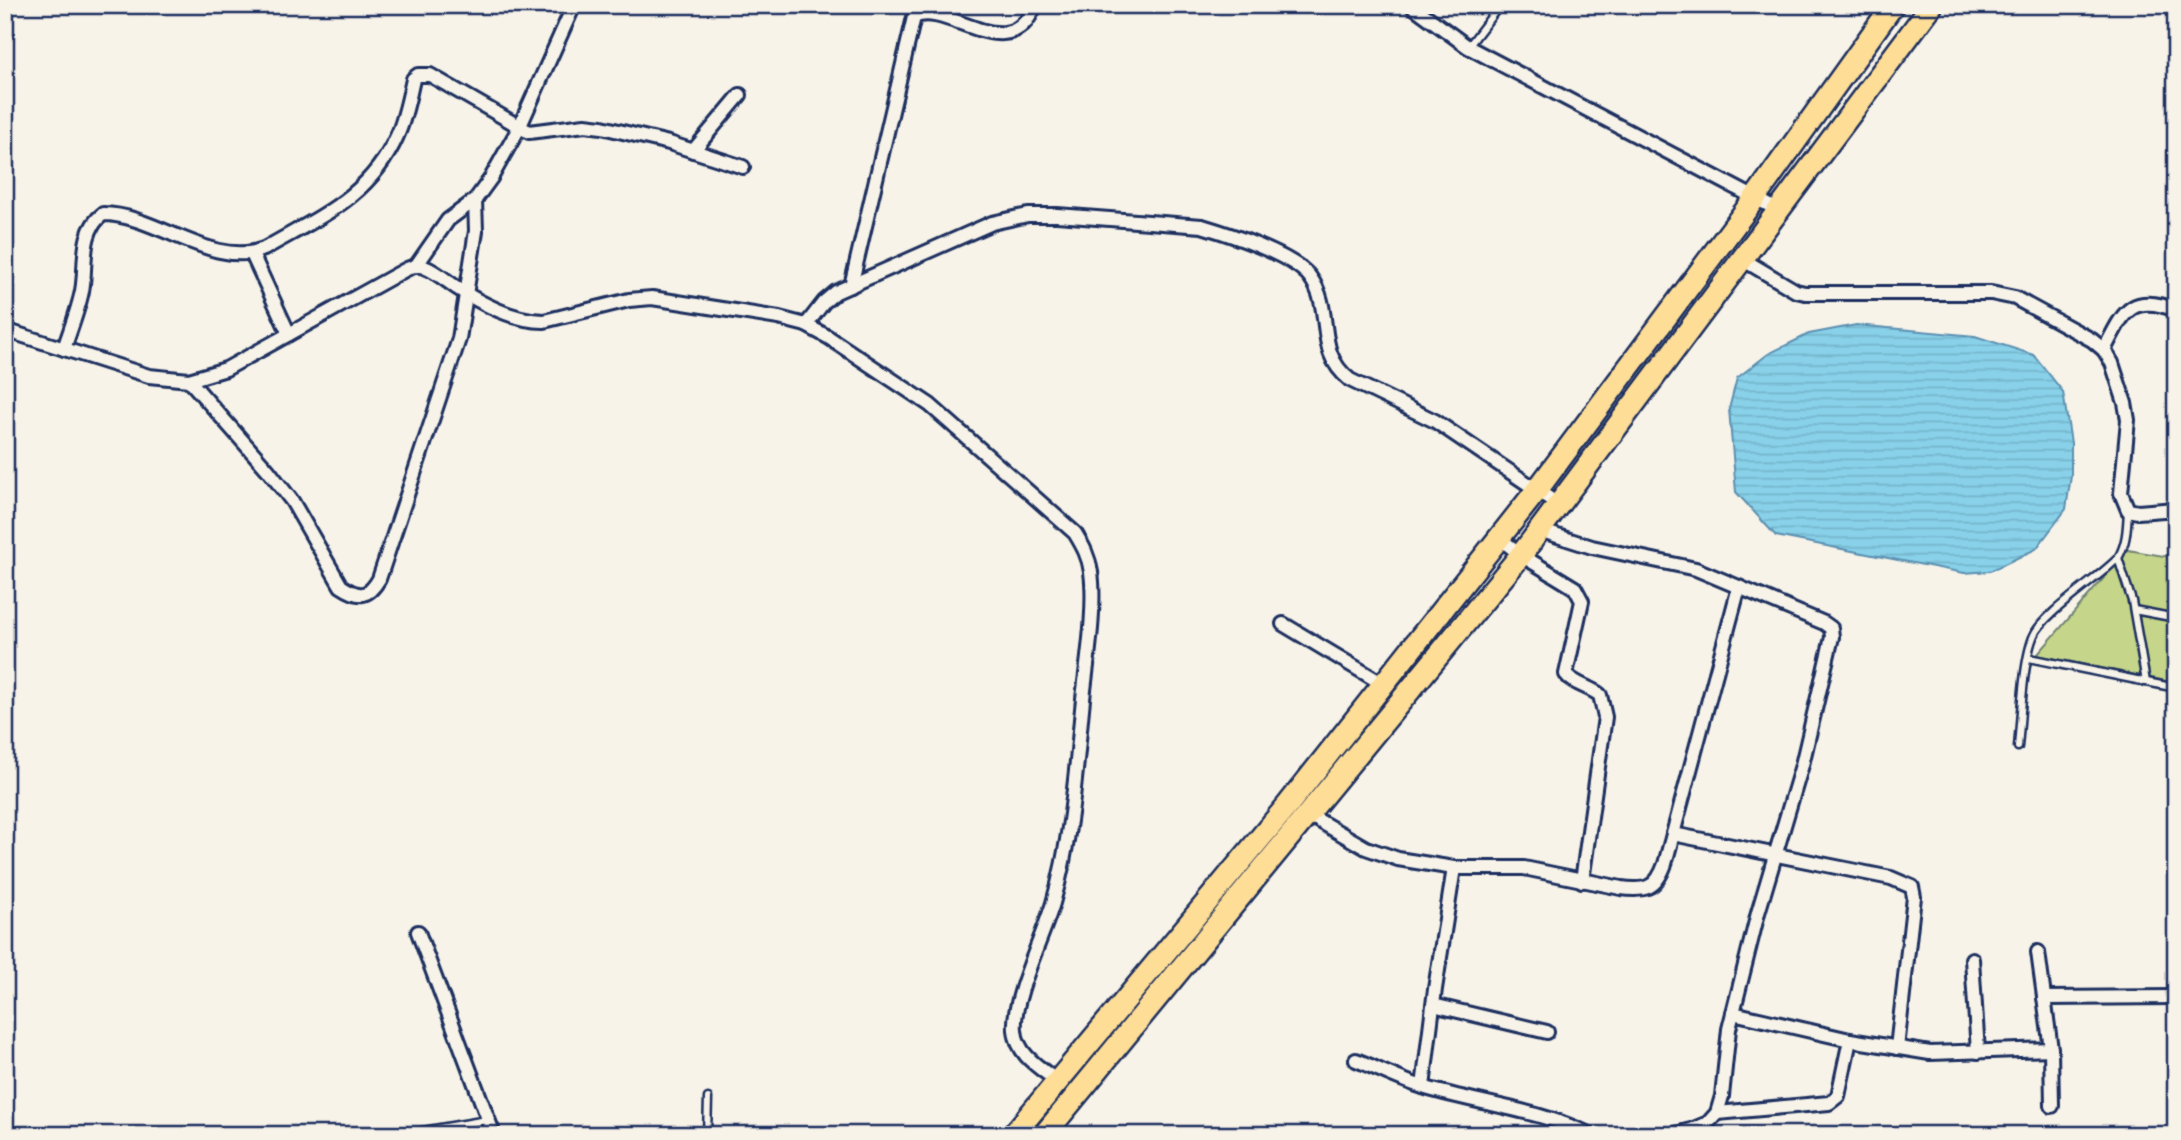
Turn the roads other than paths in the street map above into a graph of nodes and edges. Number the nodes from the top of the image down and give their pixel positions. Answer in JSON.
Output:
{"nodes":[{"id":1,"x":574,"y":5,"type":"edge"},
{"id":2,"x":1035,"y":5,"type":"edge"},
{"id":3,"x":1411,"y":5,"type":"edge"},
{"id":4,"x":1500,"y":5,"type":"edge"},
{"id":5,"x":1893,"y":5,"type":"edge"},
{"id":6,"x":1932,"y":5,"type":"edge"},
{"id":7,"x":1468,"y":47,"type":"junction"},
{"id":8,"x":740,"y":94,"type":"dead end"},
{"id":9,"x":519,"y":128,"type":"junction"},
{"id":10,"x":693,"y":151,"type":"junction"},
{"id":11,"x":743,"y":167,"type":"dead end"},
{"id":12,"x":1755,"y":198,"type":"junction"},
{"id":13,"x":475,"y":200,"type":"junction"},
{"id":14,"x":1778,"y":211,"type":"junction"},
{"id":15,"x":252,"y":254,"type":"junction"},
{"id":16,"x":1742,"y":259,"type":"junction"},
{"id":17,"x":416,"y":265,"type":"junction"},
{"id":18,"x":851,"y":286,"type":"junction"},
{"id":19,"x":467,"y":294,"type":"junction"},
{"id":20,"x":2176,"y":310,"type":"edge"},
{"id":21,"x":806,"y":325,"type":"junction"},
{"id":22,"x":5,"y":330,"type":"edge"},
{"id":23,"x":289,"y":334,"type":"junction"},
{"id":24,"x":64,"y":349,"type":"junction"},
{"id":25,"x":2104,"y":349,"type":"junction"},
{"id":26,"x":189,"y":380,"type":"junction"},
{"id":27,"x":1537,"y":490,"type":"junction"},
{"id":28,"x":1559,"y":505,"type":"junction"},
{"id":29,"x":2176,"y":509,"type":"edge"},
{"id":30,"x":2128,"y":510,"type":"junction"},
{"id":31,"x":1539,"y":530,"type":"junction"},
{"id":32,"x":1499,"y":537,"type":"junction"},
{"id":33,"x":1521,"y":555,"type":"junction"},
{"id":34,"x":2118,"y":558,"type":"junction"},
{"id":35,"x":1739,"y":587,"type":"junction"},
{"id":36,"x":2134,"y":610,"type":"junction"},
{"id":37,"x":2176,"y":618,"type":"edge"},
{"id":38,"x":1283,"y":624,"type":"dead end"},
{"id":39,"x":2029,"y":658,"type":"junction"},
{"id":40,"x":2146,"y":681,"type":"junction"},
{"id":41,"x":1383,"y":684,"type":"junction"},
{"id":42,"x":2176,"y":688,"type":"edge"},
{"id":43,"x":2018,"y":747,"type":"dead end"},
{"id":44,"x":1309,"y":815,"type":"junction"},
{"id":45,"x":1673,"y":834,"type":"junction"},
{"id":46,"x":1777,"y":853,"type":"junction"},
{"id":47,"x":1454,"y":867,"type":"junction"},
{"id":48,"x":1582,"y":881,"type":"junction"},
{"id":49,"x":418,"y":932,"type":"dead end"},
{"id":50,"x":2038,"y":952,"type":"dead end"},
{"id":51,"x":1972,"y":959,"type":"dead end"},
{"id":52,"x":2176,"y":996,"type":"edge"},
{"id":53,"x":2044,"y":998,"type":"junction"},
{"id":54,"x":1433,"y":1006,"type":"junction"},
{"id":55,"x":1732,"y":1013,"type":"junction"},
{"id":56,"x":1547,"y":1032,"type":"dead end"},
{"id":57,"x":1850,"y":1040,"type":"junction"},
{"id":58,"x":1897,"y":1048,"type":"junction"},
{"id":59,"x":2051,"y":1049,"type":"junction"},
{"id":60,"x":1978,"y":1052,"type":"junction"},
{"id":61,"x":1356,"y":1060,"type":"dead end"},
{"id":62,"x":1057,"y":1081,"type":"junction"},
{"id":63,"x":1423,"y":1087,"type":"junction"},
{"id":64,"x":708,"y":1098,"type":"dead end"},
{"id":65,"x":2052,"y":1106,"type":"dead end"},
{"id":66,"x":1717,"y":1113,"type":"junction"},
{"id":67,"x":489,"y":1120,"type":"junction"},
{"id":68,"x":399,"y":1135,"type":"edge"},
{"id":69,"x":494,"y":1135,"type":"edge"},
{"id":70,"x":707,"y":1135,"type":"edge"},
{"id":71,"x":1013,"y":1135,"type":"edge"},
{"id":72,"x":1044,"y":1135,"type":"edge"},
{"id":73,"x":1591,"y":1135,"type":"edge"},
{"id":74,"x":1671,"y":1135,"type":"edge"}],
"edges":[{"from":1,"to":9,"type":"street"},
{"from":2,"to":18,"type":"street"},
{"from":3,"to":7,"type":"street"},
{"from":4,"to":7,"type":"lane"},
{"from":5,"to":12,"type":"main road"},
{"from":6,"to":14,"type":"main road"},
{"from":7,"to":12,"type":"street"},
{"from":8,"to":10,"type":"street"},
{"from":9,"to":10,"type":"street"},
{"from":9,"to":13,"type":"street"},
{"from":9,"to":15,"type":"street"},
{"from":10,"to":11,"type":"street"},
{"from":12,"to":14,"type":"street"},
{"from":12,"to":27,"type":"main road"},
{"from":13,"to":17,"type":"street"},
{"from":13,"to":19,"type":"street"},
{"from":14,"to":16,"type":"main road"},
{"from":15,"to":23,"type":"street"},
{"from":15,"to":24,"type":"street"},
{"from":16,"to":25,"type":"street"},
{"from":16,"to":28,"type":"main road"},
{"from":17,"to":19,"type":"street"},
{"from":17,"to":23,"type":"street"},
{"from":18,"to":21,"type":"street"},
{"from":18,"to":27,"type":"street"},
{"from":19,"to":21,"type":"street"},
{"from":19,"to":26,"type":"street"},
{"from":20,"to":25,"type":"street"},
{"from":21,"to":62,"type":"street"},
{"from":22,"to":24,"type":"street"},
{"from":23,"to":26,"type":"street"},
{"from":24,"to":26,"type":"street"},
{"from":25,"to":30,"type":"street"},
{"from":27,"to":28,"type":"street"},
{"from":27,"to":32,"type":"main road"},
{"from":28,"to":31,"type":"main road"},
{"from":29,"to":30,"type":"street"},
{"from":30,"to":34,"type":"lane"},
{"from":31,"to":33,"type":"main road"},
{"from":31,"to":35,"type":"street"},
{"from":32,"to":33,"type":"street"},
{"from":32,"to":41,"type":"main road"},
{"from":33,"to":44,"type":"main road"},
{"from":33,"to":48,"type":"street"},
{"from":34,"to":36,"type":"lane"},
{"from":34,"to":39,"type":"lane"},
{"from":35,"to":45,"type":"street"},
{"from":35,"to":46,"type":"street"},
{"from":36,"to":37,"type":"lane"},
{"from":36,"to":40,"type":"lane"},
{"from":38,"to":41,"type":"street"},
{"from":39,"to":40,"type":"lane"},
{"from":39,"to":43,"type":"lane"},
{"from":40,"to":42,"type":"lane"},
{"from":41,"to":62,"type":"main road"},
{"from":44,"to":47,"type":"street"},
{"from":44,"to":72,"type":"main road"},
{"from":45,"to":46,"type":"street"},
{"from":45,"to":48,"type":"street"},
{"from":46,"to":55,"type":"street"},
{"from":46,"to":58,"type":"street"},
{"from":47,"to":48,"type":"street"},
{"from":47,"to":54,"type":"street"},
{"from":49,"to":67,"type":"street"},
{"from":50,"to":53,"type":"street"},
{"from":51,"to":60,"type":"street"},
{"from":52,"to":53,"type":"street"},
{"from":53,"to":59,"type":"street"},
{"from":54,"to":56,"type":"street"},
{"from":54,"to":63,"type":"street"},
{"from":55,"to":57,"type":"street"},
{"from":55,"to":66,"type":"street"},
{"from":57,"to":58,"type":"street"},
{"from":57,"to":66,"type":"street"},
{"from":58,"to":60,"type":"street"},
{"from":59,"to":60,"type":"street"},
{"from":59,"to":65,"type":"street"},
{"from":61,"to":63,"type":"street"},
{"from":62,"to":71,"type":"main road"},
{"from":63,"to":73,"type":"street"},
{"from":64,"to":70,"type":"lane"},
{"from":66,"to":74,"type":"street"},
{"from":67,"to":68,"type":"lane"},
{"from":67,"to":69,"type":"street"}]}
